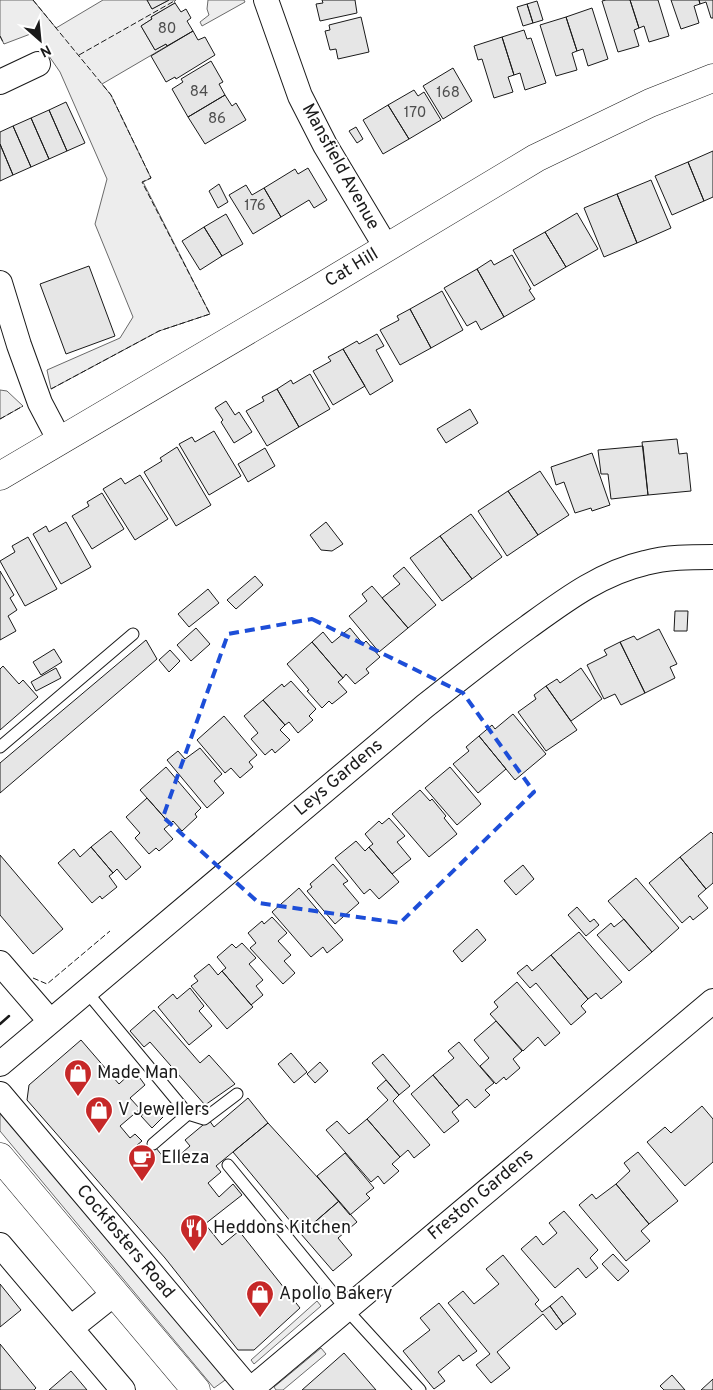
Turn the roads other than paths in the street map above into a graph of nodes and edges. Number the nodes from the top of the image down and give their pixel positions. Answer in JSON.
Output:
{"nodes":[{"id":1,"x":266,"y":0,"type":"edge"},
{"id":2,"x":38,"y":64,"type":"dead end"},
{"id":3,"x":713,"y":78,"type":"edge"},
{"id":4,"x":0,"y":82,"type":"edge"},
{"id":5,"x":386,"y":248,"type":"junction"},
{"id":6,"x":0,"y":283,"type":"edge"},
{"id":7,"x":60,"y":441,"type":"junction"},
{"id":8,"x":0,"y":476,"type":"edge"},
{"id":9,"x":713,"y":557,"type":"edge"},
{"id":10,"x":133,"y":634,"type":"dead end"},
{"id":11,"x":0,"y":747,"type":"edge"},
{"id":12,"x":0,"y":963,"type":"edge"},
{"id":13,"x":86,"y":991,"type":"junction"},
{"id":14,"x":713,"y":1001,"type":"edge"},
{"id":15,"x":50,"y":1021,"type":"junction"},
{"id":16,"x":0,"y":1064,"type":"edge"},
{"id":17,"x":0,"y":1094,"type":"edge"},
{"id":18,"x":237,"y":1094,"type":"dead end"},
{"id":19,"x":188,"y":1114,"type":"junction"},
{"id":20,"x":153,"y":1144,"type":"dead end"},
{"id":21,"x":0,"y":1157,"type":"edge"},
{"id":22,"x":228,"y":1165,"type":"dead end"},
{"id":23,"x":0,"y":1245,"type":"edge"},
{"id":24,"x":115,"y":1293,"type":"junction"},
{"id":25,"x":346,"y":1308,"type":"junction"},
{"id":26,"x":71,"y":1328,"type":"junction"},
{"id":27,"x":123,"y":1390,"type":"edge"},
{"id":28,"x":196,"y":1390,"type":"edge"},
{"id":29,"x":250,"y":1390,"type":"edge"},
{"id":30,"x":420,"y":1390,"type":"edge"}],
"edges":[{"from":1,"to":5,"type":"street","name":"Mansfield Avenue"},
{"from":2,"to":4,"type":"street"},
{"from":3,"to":5,"type":"main road","name":"Cat Hill"},
{"from":5,"to":7,"type":"main road","name":"Cat Hill"},
{"from":6,"to":7,"type":"street"},
{"from":7,"to":8,"type":"main road","name":"Cat Hill"},
{"from":9,"to":13,"type":"street","name":"Leys Gardens"},
{"from":10,"to":11,"type":"lane"},
{"from":12,"to":15,"type":"street"},
{"from":13,"to":15,"type":"street","name":"Leys Gardens"},
{"from":13,"to":19,"type":"lane"},
{"from":14,"to":25,"type":"street","name":"Freston Gardens"},
{"from":15,"to":16,"type":"street","name":"Leys Gardens"},
{"from":17,"to":29,"type":"street","name":"Cockfosters Road"},
{"from":18,"to":19,"type":"lane"},
{"from":19,"to":20,"type":"lane"},
{"from":21,"to":24,"type":"main road"},
{"from":22,"to":25,"type":"lane"},
{"from":23,"to":26,"type":"street"},
{"from":24,"to":26,"type":"street"},
{"from":24,"to":28,"type":"main road"},
{"from":25,"to":29,"type":"street","name":"Freston Gardens"},
{"from":25,"to":30,"type":"lane"},
{"from":26,"to":27,"type":"street"}]}
